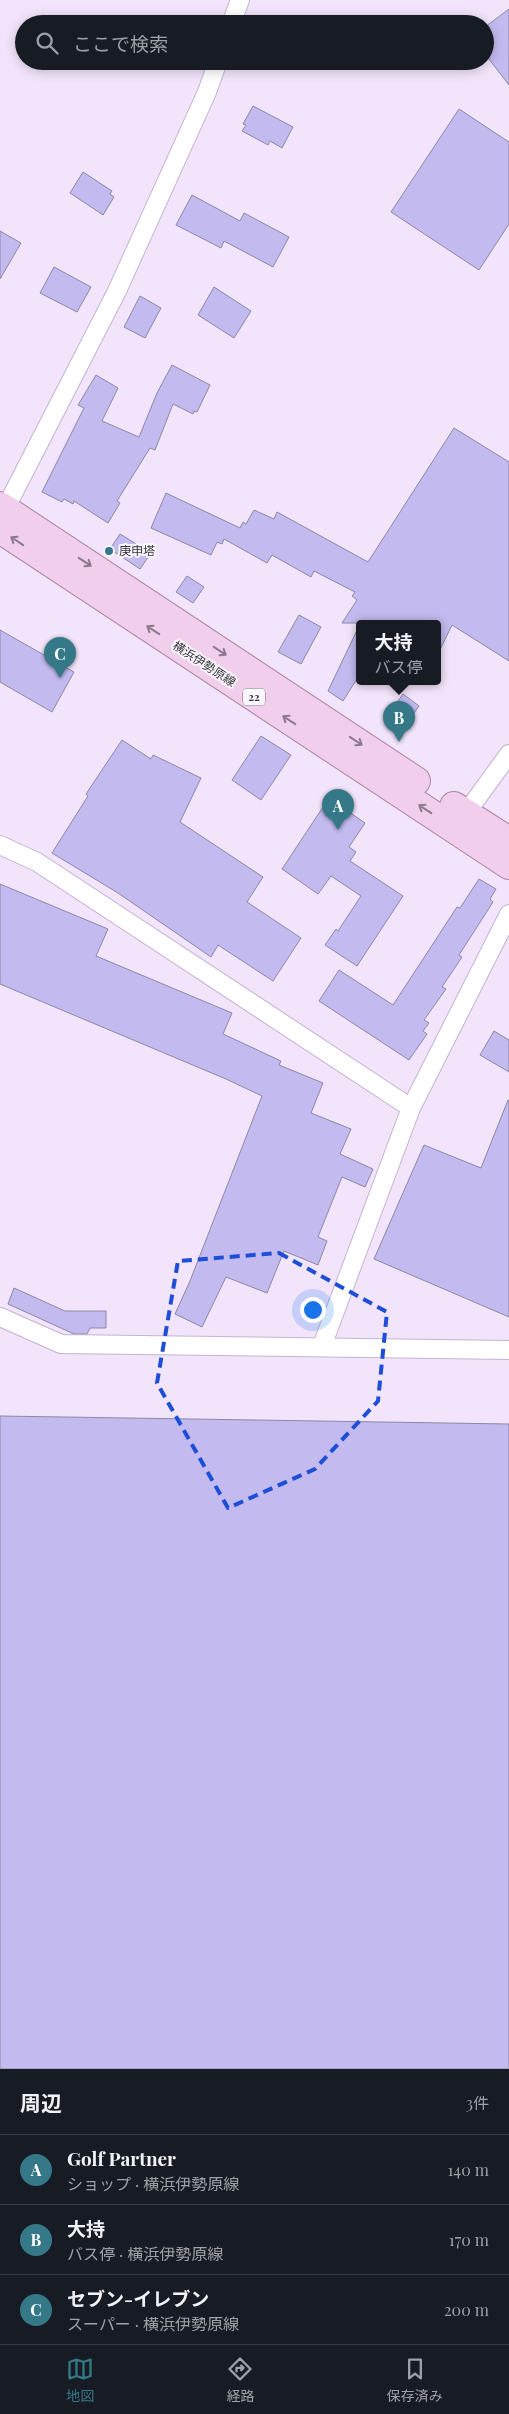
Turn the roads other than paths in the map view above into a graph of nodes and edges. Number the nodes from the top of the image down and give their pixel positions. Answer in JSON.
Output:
{"nodes":[{"id":1,"x":240,"y":0,"type":"edge"},
{"id":2,"x":234,"y":15,"type":"edge"},
{"id":3,"x":215,"y":70,"type":"edge"},
{"id":4,"x":1,"y":516,"type":"edge"},
{"id":5,"x":509,"y":754,"type":"edge"},
{"id":6,"x":460,"y":821,"type":"junction"},
{"id":7,"x":509,"y":841,"type":"edge"},
{"id":8,"x":0,"y":846,"type":"edge"},
{"id":9,"x":509,"y":865,"type":"edge"},
{"id":10,"x":509,"y":914,"type":"edge"},
{"id":11,"x":411,"y":1108,"type":"junction"},
{"id":12,"x":0,"y":1317,"type":"edge"},
{"id":13,"x":322,"y":1346,"type":"junction"},
{"id":14,"x":509,"y":1350,"type":"edge"}],
"edges":[{"from":1,"to":2,"type":"street"},
{"from":3,"to":4,"type":"street"},
{"from":4,"to":6,"type":"main road","name":"横浜伊勢原線","number":"22"},
{"from":5,"to":6,"type":"street"},
{"from":6,"to":7,"type":"main road","name":"横浜伊勢原線","number":"22"},
{"from":6,"to":9,"type":"main road","name":"横浜伊勢原線","number":"22"},
{"from":8,"to":11,"type":"street"},
{"from":10,"to":11,"type":"street"},
{"from":11,"to":13,"type":"street"},
{"from":12,"to":13,"type":"street"},
{"from":13,"to":14,"type":"street"}]}
